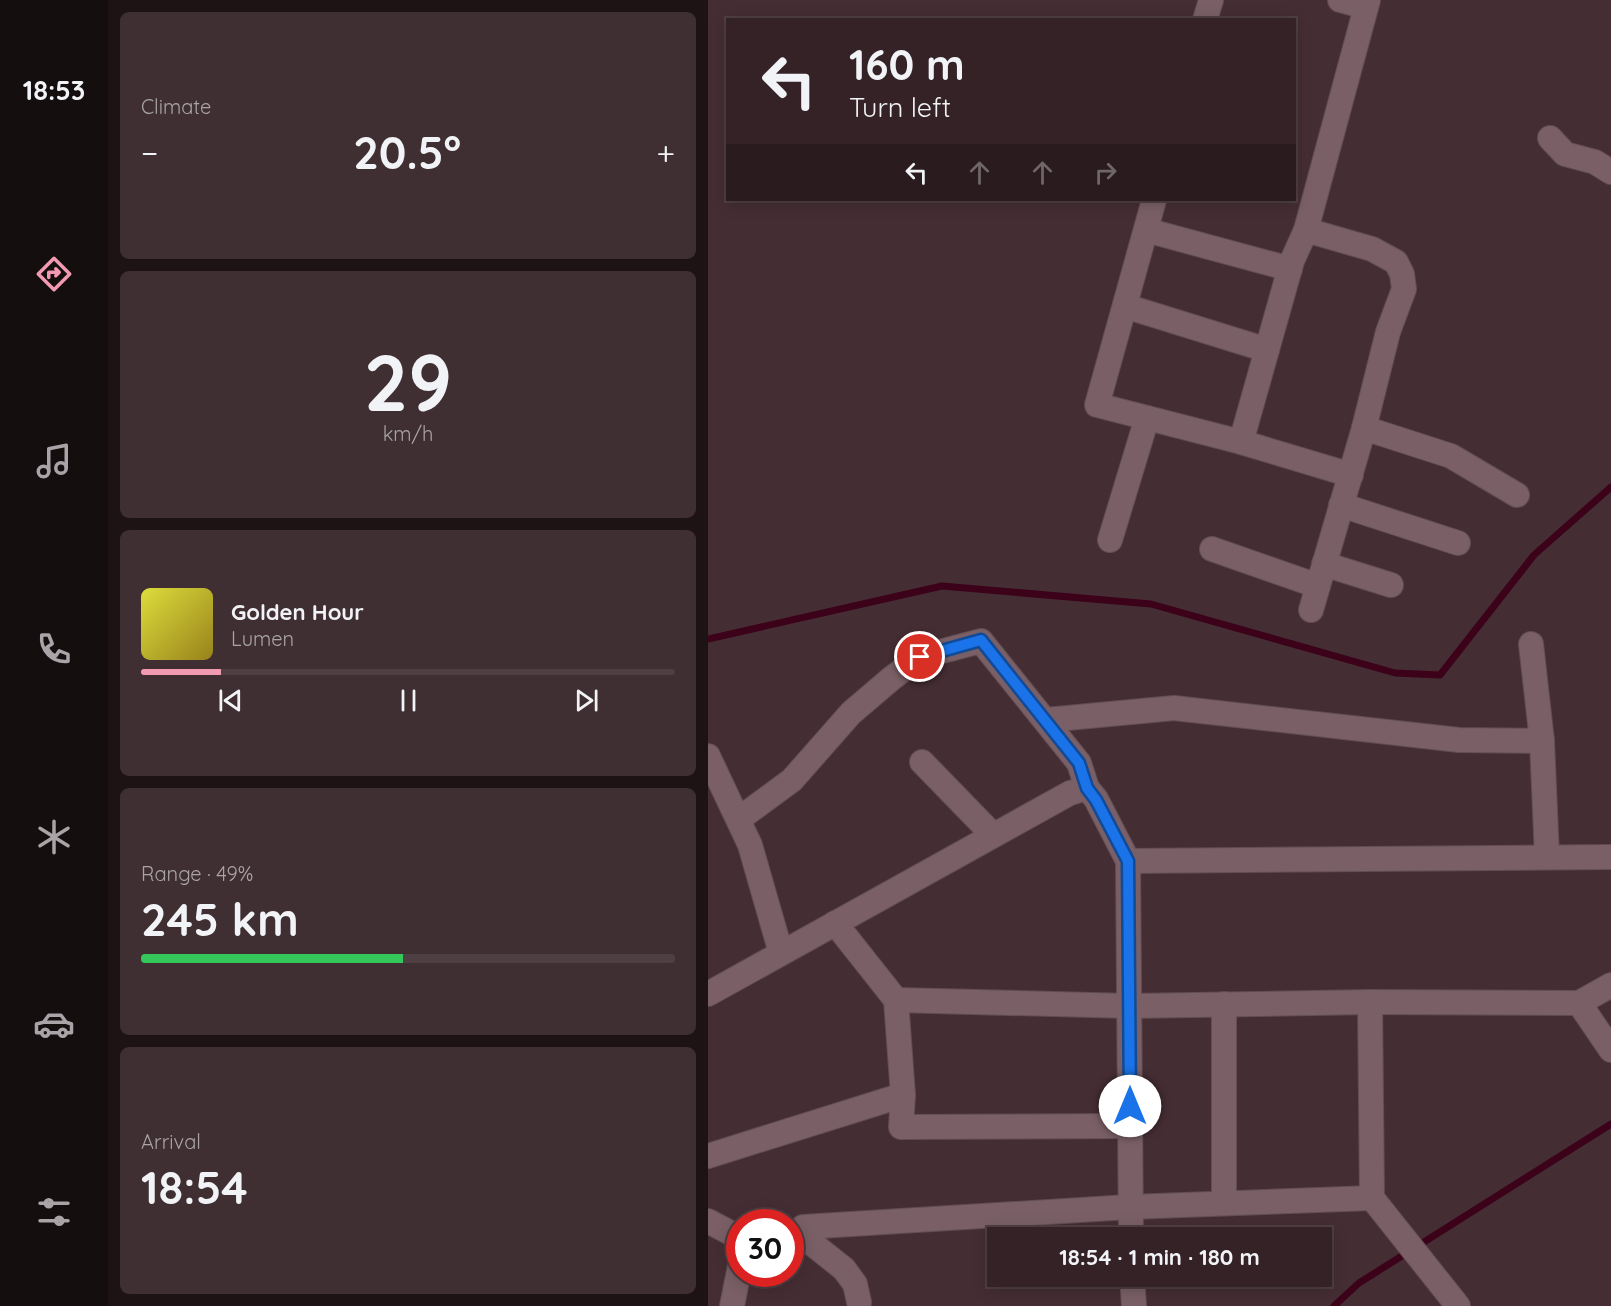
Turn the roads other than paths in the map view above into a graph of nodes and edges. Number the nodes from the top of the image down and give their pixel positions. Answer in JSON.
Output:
{"nodes":[{"id":1,"x":1211,"y":0,"type":"edge"},
{"id":2,"x":1340,"y":0,"type":"edge"},
{"id":3,"x":1367,"y":3,"type":"edge"},
{"id":4,"x":1206,"y":18,"type":"edge"},
{"id":5,"x":1550,"y":138,"type":"dead end"},
{"id":6,"x":1611,"y":172,"type":"edge"},
{"id":7,"x":1154,"y":201,"type":"edge"},
{"id":8,"x":1146,"y":230,"type":"junction"},
{"id":9,"x":1306,"y":230,"type":"junction"},
{"id":10,"x":1290,"y":268,"type":"junction"},
{"id":11,"x":1125,"y":306,"type":"junction"},
{"id":12,"x":1267,"y":350,"type":"junction"},
{"id":13,"x":1147,"y":418,"type":"junction"},
{"id":14,"x":1364,"y":428,"type":"junction"},
{"id":15,"x":1240,"y":442,"type":"junction"},
{"id":16,"x":1351,"y":475,"type":"junction"},
{"id":17,"x":1517,"y":495,"type":"dead end"},
{"id":18,"x":1341,"y":505,"type":"junction"},
{"id":19,"x":1110,"y":540,"type":"dead end"},
{"id":20,"x":1458,"y":543,"type":"dead end"},
{"id":21,"x":1212,"y":549,"type":"dead end"},
{"id":22,"x":1321,"y":575,"type":"junction"},
{"id":23,"x":1391,"y":585,"type":"dead end"},
{"id":24,"x":1311,"y":609,"type":"dead end"},
{"id":25,"x":1532,"y":644,"type":"dead end"},
{"id":26,"x":1046,"y":720,"type":"junction"},
{"id":27,"x":1542,"y":741,"type":"junction"},
{"id":28,"x":708,"y":756,"type":"edge"},
{"id":29,"x":922,"y":762,"type":"dead end"},
{"id":30,"x":1087,"y":788,"type":"junction"},
{"id":31,"x":739,"y":819,"type":"junction"},
{"id":32,"x":993,"y":835,"type":"junction"},
{"id":33,"x":1547,"y":857,"type":"junction"},
{"id":34,"x":1611,"y":857,"type":"edge"},
{"id":35,"x":1128,"y":861,"type":"junction"},
{"id":36,"x":835,"y":923,"type":"junction"},
{"id":37,"x":781,"y":953,"type":"junction"},
{"id":38,"x":1611,"y":985,"type":"edge"},
{"id":39,"x":708,"y":994,"type":"edge"},
{"id":40,"x":896,"y":1000,"type":"junction"},
{"id":41,"x":1370,"y":1002,"type":"junction"},
{"id":42,"x":1579,"y":1003,"type":"junction"},
{"id":43,"x":1224,"y":1004,"type":"junction"},
{"id":44,"x":1130,"y":1006,"type":"junction"},
{"id":45,"x":1611,"y":1050,"type":"edge"},
{"id":46,"x":903,"y":1095,"type":"junction"},
{"id":47,"x":1131,"y":1126,"type":"junction"},
{"id":48,"x":708,"y":1156,"type":"edge"},
{"id":49,"x":1224,"y":1203,"type":"junction"},
{"id":50,"x":1376,"y":1203,"type":"junction"},
{"id":51,"x":1129,"y":1207,"type":"junction"},
{"id":52,"x":708,"y":1221,"type":"edge"},
{"id":53,"x":1130,"y":1227,"type":"edge"},
{"id":54,"x":726,"y":1231,"type":"edge"},
{"id":55,"x":736,"y":1287,"type":"edge"},
{"id":56,"x":1133,"y":1287,"type":"edge"},
{"id":57,"x":859,"y":1302,"type":"dead end"},
{"id":58,"x":732,"y":1306,"type":"edge"},
{"id":59,"x":1134,"y":1306,"type":"edge"},
{"id":60,"x":1458,"y":1306,"type":"edge"}],
"edges":[{"from":1,"to":4,"type":"street"},
{"from":2,"to":3,"type":"street"},
{"from":3,"to":9,"type":"street"},
{"from":5,"to":6,"type":"street"},
{"from":7,"to":8,"type":"street"},
{"from":8,"to":10,"type":"street"},
{"from":8,"to":11,"type":"street"},
{"from":9,"to":10,"type":"street"},
{"from":9,"to":14,"type":"street"},
{"from":10,"to":12,"type":"street"},
{"from":11,"to":12,"type":"street"},
{"from":11,"to":13,"type":"street"},
{"from":12,"to":15,"type":"street"},
{"from":13,"to":15,"type":"street"},
{"from":13,"to":19,"type":"street"},
{"from":14,"to":16,"type":"street"},
{"from":14,"to":17,"type":"street"},
{"from":15,"to":16,"type":"street"},
{"from":16,"to":18,"type":"street"},
{"from":18,"to":20,"type":"street"},
{"from":18,"to":22,"type":"street"},
{"from":21,"to":22,"type":"street"},
{"from":22,"to":23,"type":"street"},
{"from":22,"to":24,"type":"street"},
{"from":25,"to":27,"type":"street"},
{"from":26,"to":27,"type":"street"},
{"from":26,"to":30,"type":"street"},
{"from":26,"to":31,"type":"street"},
{"from":27,"to":33,"type":"street"},
{"from":28,"to":31,"type":"street"},
{"from":29,"to":32,"type":"street"},
{"from":30,"to":32,"type":"street"},
{"from":30,"to":35,"type":"street"},
{"from":31,"to":37,"type":"street"},
{"from":32,"to":36,"type":"street"},
{"from":33,"to":34,"type":"street"},
{"from":33,"to":35,"type":"street"},
{"from":35,"to":44,"type":"street"},
{"from":36,"to":37,"type":"street"},
{"from":36,"to":40,"type":"street"},
{"from":37,"to":39,"type":"street"},
{"from":38,"to":42,"type":"street"},
{"from":40,"to":44,"type":"street"},
{"from":40,"to":46,"type":"street"},
{"from":41,"to":42,"type":"street"},
{"from":41,"to":43,"type":"street"},
{"from":41,"to":50,"type":"street"},
{"from":42,"to":45,"type":"street"},
{"from":43,"to":44,"type":"street"},
{"from":43,"to":49,"type":"street"},
{"from":44,"to":47,"type":"street"},
{"from":46,"to":47,"type":"street"},
{"from":46,"to":48,"type":"street"},
{"from":47,"to":51,"type":"street"},
{"from":49,"to":50,"type":"street"},
{"from":49,"to":51,"type":"street"},
{"from":50,"to":60,"type":"street"},
{"from":51,"to":53,"type":"street"},
{"from":51,"to":57,"type":"street"},
{"from":52,"to":54,"type":"street"},
{"from":55,"to":58,"type":"street"},
{"from":56,"to":59,"type":"street"}]}
